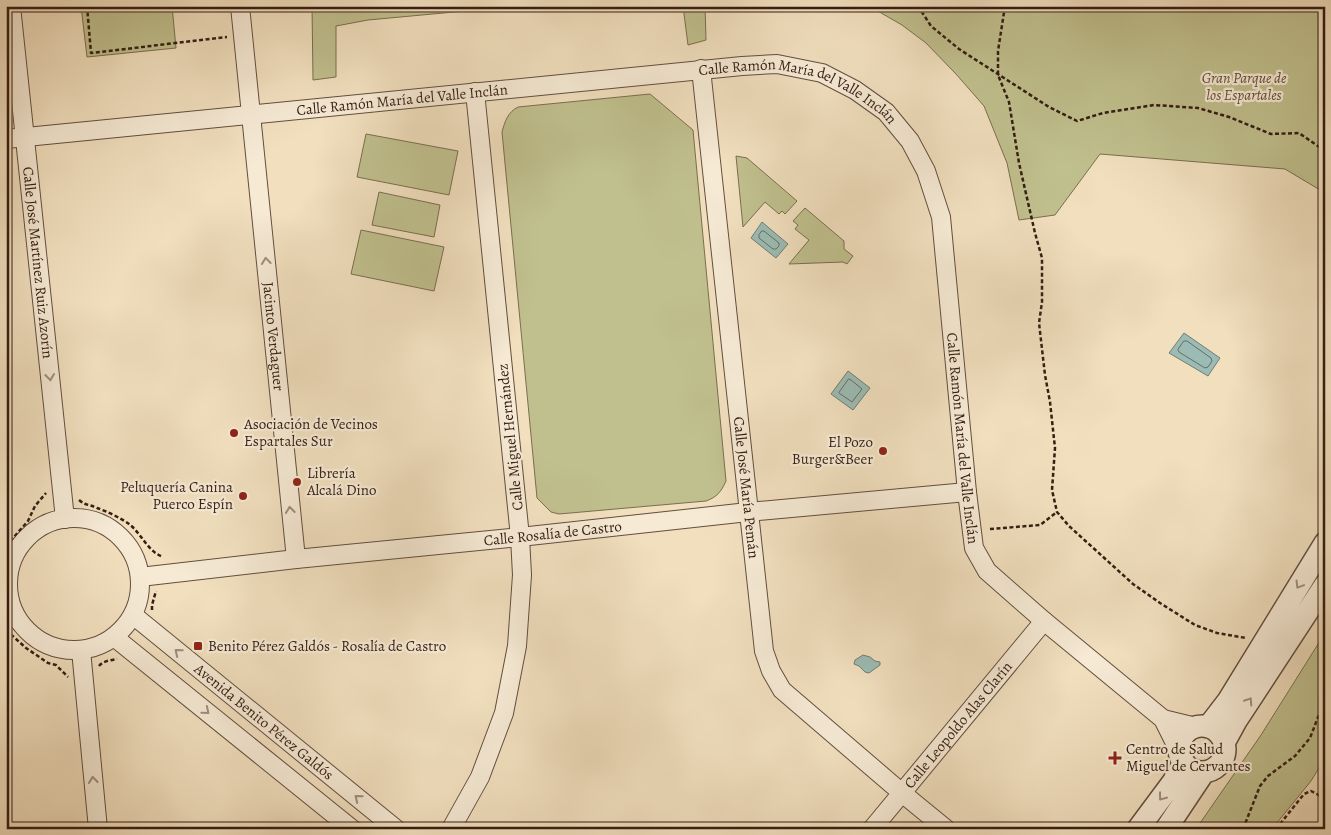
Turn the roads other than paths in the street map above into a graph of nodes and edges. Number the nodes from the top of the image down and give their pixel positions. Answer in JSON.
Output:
{"nodes":[{"id":1,"x":11,"y":6,"type":"edge"},
{"id":2,"x":240,"y":6,"type":"edge"},
{"id":3,"x":701,"y":69,"type":"junction"},
{"id":4,"x":475,"y":92,"type":"junction"},
{"id":5,"x":251,"y":115,"type":"junction"},
{"id":6,"x":25,"y":137,"type":"junction"},
{"id":7,"x":6,"y":139,"type":"edge"},
{"id":8,"x":967,"y":492,"type":"junction"},
{"id":9,"x":748,"y":512,"type":"junction"},
{"id":10,"x":65,"y":519,"type":"junction"},
{"id":11,"x":520,"y":537,"type":"junction"},
{"id":12,"x":1325,"y":543,"type":"edge"},
{"id":13,"x":296,"y":559,"type":"junction"},
{"id":14,"x":8,"y":576,"type":"edge"},
{"id":15,"x":140,"y":577,"type":"junction"},
{"id":16,"x":1325,"y":584,"type":"edge"},
{"id":17,"x":10,"y":612,"type":"edge"},
{"id":18,"x":133,"y":615,"type":"junction"},
{"id":19,"x":1044,"y":621,"type":"junction"},
{"id":20,"x":114,"y":637,"type":"junction"},
{"id":21,"x":81,"y":650,"type":"junction"},
{"id":22,"x":1163,"y":720,"type":"junction"},
{"id":23,"x":1202,"y":727,"type":"junction"},
{"id":24,"x":1224,"y":742,"type":"junction"},
{"id":25,"x":1182,"y":757,"type":"junction"},
{"id":26,"x":1204,"y":772,"type":"junction"},
{"id":27,"x":902,"y":793,"type":"junction"},
{"id":28,"x":98,"y":829,"type":"edge"},
{"id":29,"x":352,"y":829,"type":"edge"},
{"id":30,"x":396,"y":829,"type":"edge"},
{"id":31,"x":451,"y":829,"type":"edge"},
{"id":32,"x":872,"y":829,"type":"edge"},
{"id":33,"x":946,"y":829,"type":"edge"},
{"id":34,"x":1138,"y":829,"type":"edge"},
{"id":35,"x":1166,"y":829,"type":"edge"}],
"edges":[{"from":1,"to":6,"type":"street","name":"Calle José Martínez Ruiz Azorín"},
{"from":2,"to":5,"type":"street","name":"Jacinto Verdaguer"},
{"from":3,"to":4,"type":"street","name":"Calle Ramón María del Valle Inclán"},
{"from":3,"to":8,"type":"street","name":"Calle Ramón María del Valle Inclán"},
{"from":3,"to":9,"type":"street","name":"Calle José María Pemán"},
{"from":4,"to":5,"type":"street","name":"Calle Ramón María del Valle Inclán"},
{"from":4,"to":11,"type":"street","name":"Calle Miguel Hernández"},
{"from":5,"to":6,"type":"street","name":"Calle Ramón María del Valle Inclán"},
{"from":13,"to":5,"type":"street","name":"Jacinto Verdaguer","one_way":true},
{"from":6,"to":7,"type":"street","name":"Calle Ramón María del Valle Inclán"},
{"from":6,"to":10,"type":"street","name":"Calle José Martínez Ruiz Azorín","one_way":true},
{"from":8,"to":9,"type":"street","name":"Calle Rosalía de Castro"},
{"from":8,"to":19,"type":"street","name":"Calle Ramón María del Valle Inclán"},
{"from":9,"to":11,"type":"street","name":"Calle Rosalía de Castro"},
{"from":9,"to":27,"type":"street","name":"Calle José María Pemán"},
{"from":10,"to":14,"type":"street"},
{"from":10,"to":15,"type":"street"},
{"from":11,"to":13,"type":"street","name":"Calle Rosalía de Castro"},
{"from":11,"to":31,"type":"street","name":"Calle Miguel Hernández"},
{"from":12,"to":23,"type":"street","one_way":true},
{"from":13,"to":15,"type":"street","name":"Calle Rosalía de Castro"},
{"from":14,"to":17,"type":"street"},
{"from":15,"to":18,"type":"street"},
{"from":24,"to":16,"type":"street","one_way":true},
{"from":17,"to":21,"type":"street"},
{"from":18,"to":20,"type":"street"},
{"from":30,"to":18,"type":"street","name":"Avenida Benito Pérez Galdós","one_way":true},
{"from":19,"to":22,"type":"street","name":"Calle Ramón María del Valle Inclán"},
{"from":19,"to":27,"type":"street","name":"Calle Leopoldo Alas Clarín"},
{"from":20,"to":21,"type":"street"},
{"from":20,"to":29,"type":"street","name":"Avenida Benito Pérez Galdós","one_way":true},
{"from":28,"to":21,"type":"street","one_way":true},
{"from":22,"to":23,"type":"street","name":"Calle Ramón María del Valle Inclán"},
{"from":22,"to":25,"type":"street","name":"Calle Ramón María del Valle Inclán"},
{"from":23,"to":24,"type":"street"},
{"from":23,"to":25,"type":"street"},
{"from":24,"to":26,"type":"street"},
{"from":25,"to":26,"type":"street"},
{"from":25,"to":34,"type":"street","one_way":true},
{"from":26,"to":35,"type":"street"},
{"from":27,"to":32,"type":"street","name":"Calle Leopoldo Alas Clarín"},
{"from":27,"to":33,"type":"street","name":"Calle José María Pemán"}]}
